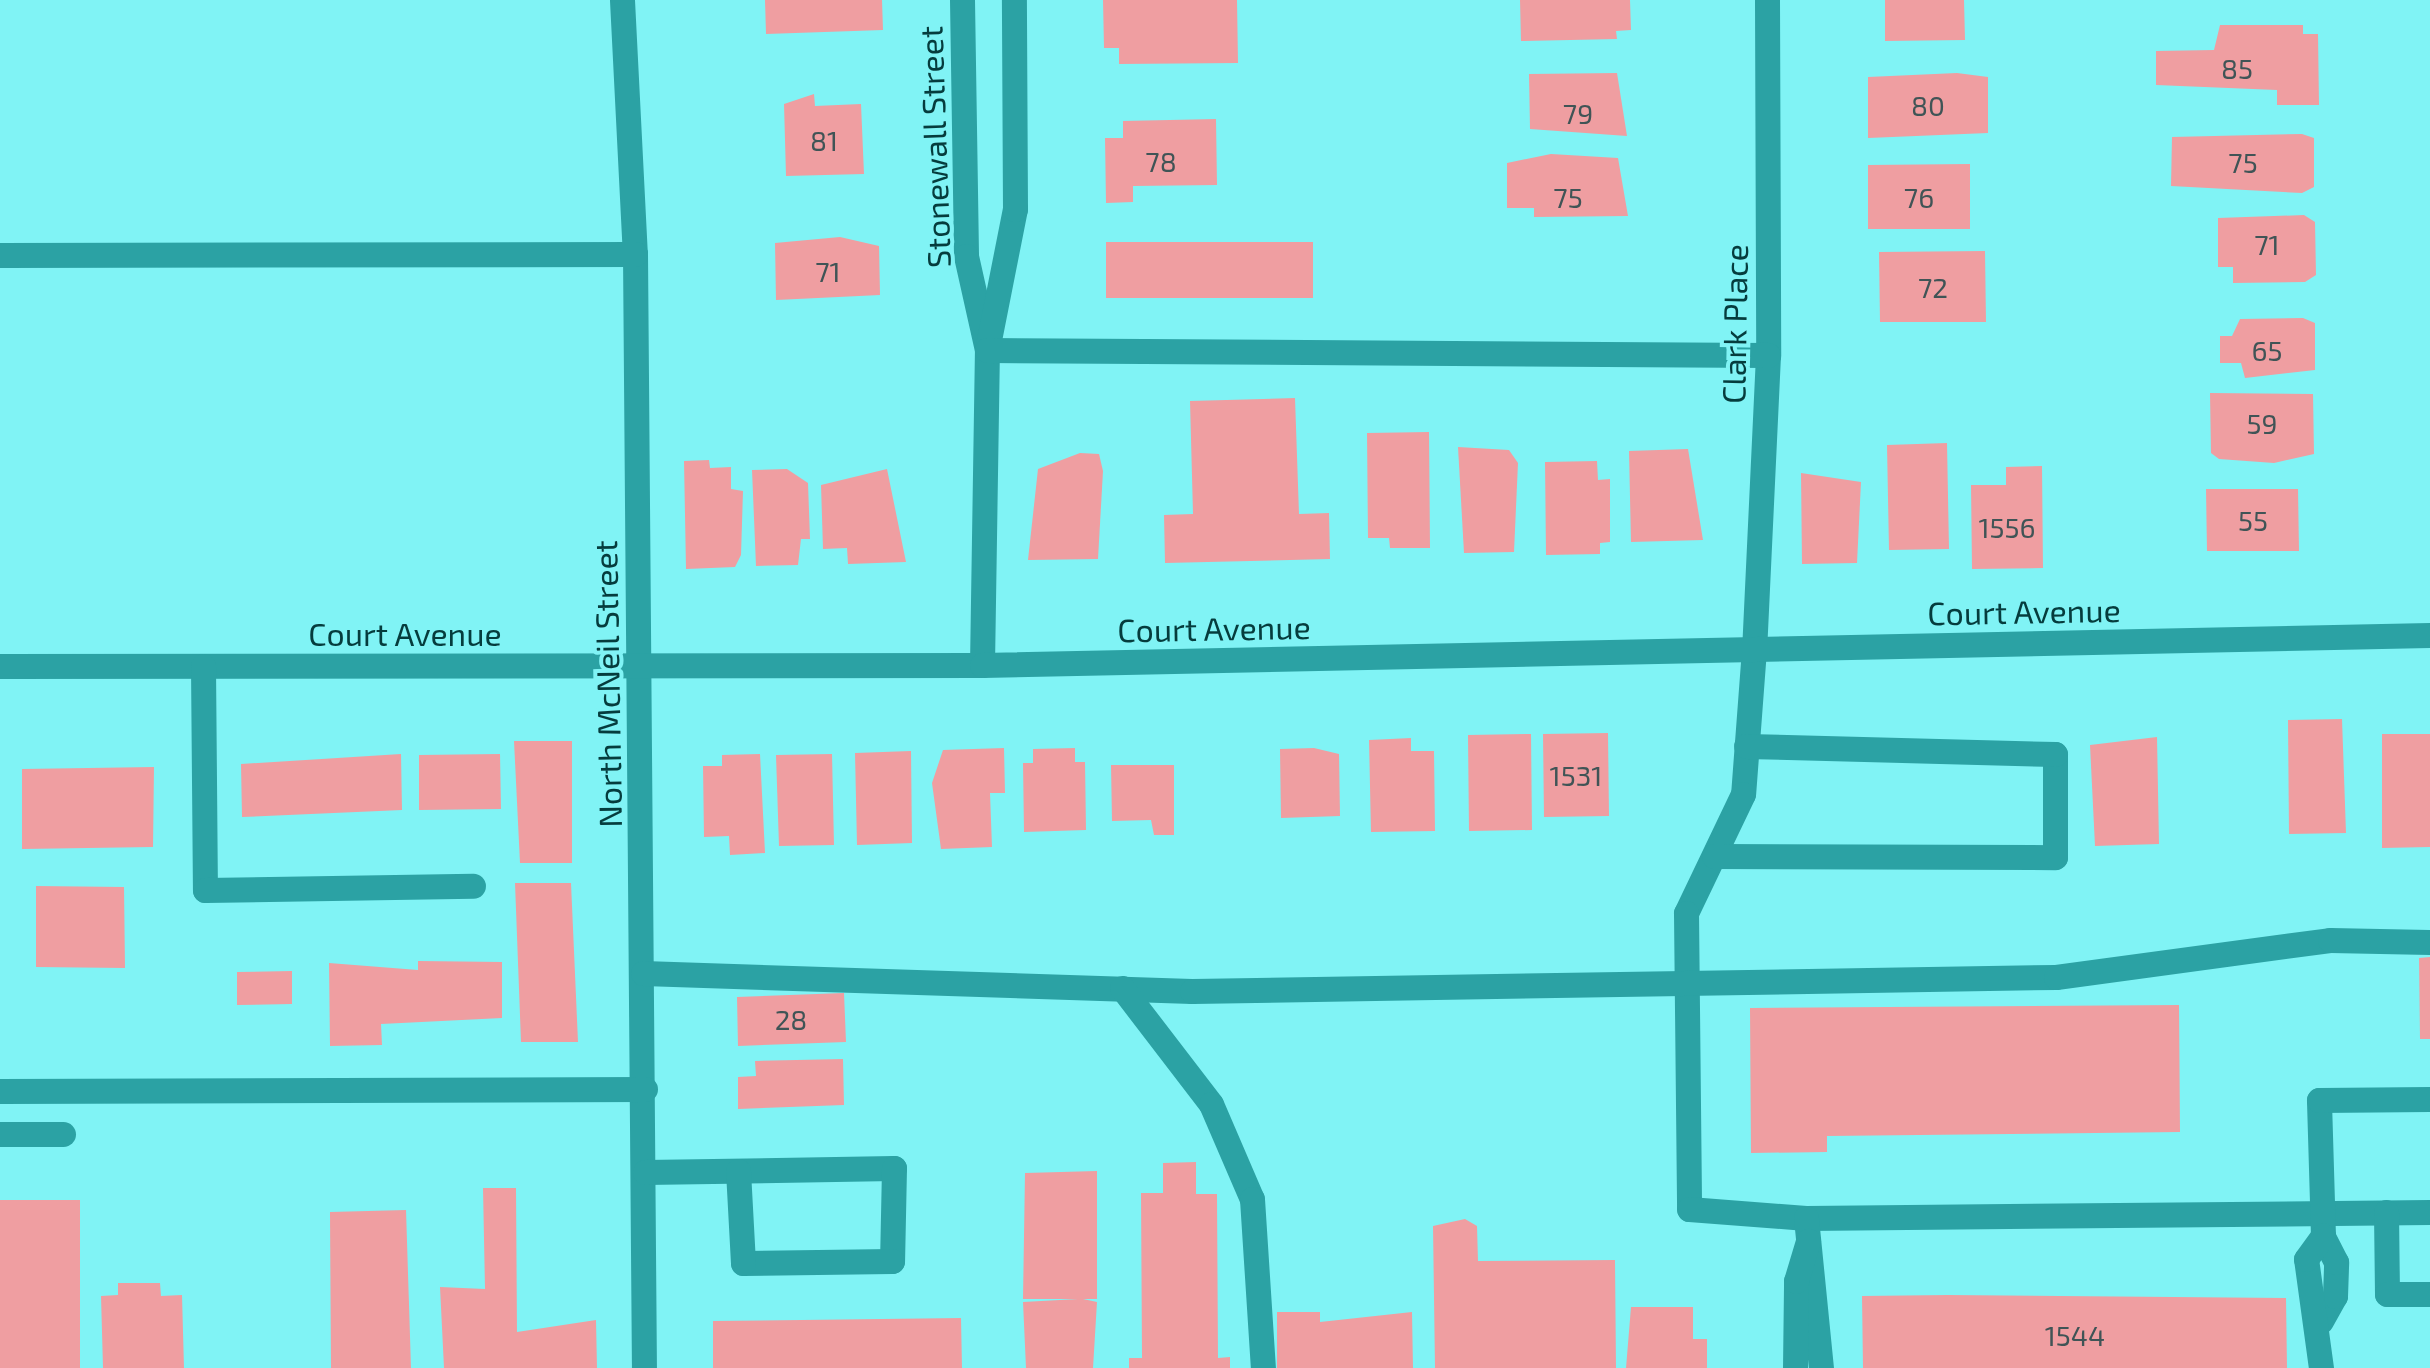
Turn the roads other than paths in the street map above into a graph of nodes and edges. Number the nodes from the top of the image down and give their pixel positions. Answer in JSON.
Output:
{"nodes":[{"id":1,"x":622,"y":0,"type":"edge"},
{"id":2,"x":962,"y":0,"type":"edge"},
{"id":3,"x":1014,"y":0,"type":"edge"},
{"id":4,"x":1766,"y":0,"type":"edge"},
{"id":5,"x":634,"y":254,"type":"junction"},
{"id":6,"x":0,"y":255,"type":"edge"},
{"id":7,"x":987,"y":350,"type":"junction"},
{"id":8,"x":1768,"y":356,"type":"junction"},
{"id":9,"x":2430,"y":635,"type":"edge"},
{"id":10,"x":1754,"y":649,"type":"junction"},
{"id":11,"x":640,"y":665,"type":"junction"},
{"id":12,"x":982,"y":665,"type":"junction"},
{"id":13,"x":0,"y":666,"type":"edge"},
{"id":14,"x":203,"y":666,"type":"junction"},
{"id":15,"x":1746,"y":746,"type":"junction"},
{"id":16,"x":1714,"y":856,"type":"junction"},
{"id":17,"x":473,"y":886,"type":"dead end"},
{"id":18,"x":2430,"y":942,"type":"edge"},
{"id":19,"x":644,"y":973,"type":"junction"},
{"id":20,"x":1680,"y":983,"type":"junction"},
{"id":21,"x":1122,"y":988,"type":"junction"},
{"id":22,"x":644,"y":1089,"type":"junction"},
{"id":23,"x":0,"y":1091,"type":"edge"},
{"id":24,"x":2430,"y":1099,"type":"edge"},
{"id":25,"x":0,"y":1134,"type":"edge"},
{"id":26,"x":63,"y":1134,"type":"dead end"},
{"id":27,"x":738,"y":1171,"type":"junction"},
{"id":28,"x":645,"y":1172,"type":"junction"},
{"id":29,"x":2386,"y":1212,"type":"junction"},
{"id":30,"x":2430,"y":1212,"type":"edge"},
{"id":31,"x":2322,"y":1224,"type":"junction"},
{"id":32,"x":1807,"y":1230,"type":"junction"},
{"id":33,"x":2430,"y":1294,"type":"edge"},
{"id":34,"x":644,"y":1368,"type":"edge"},
{"id":35,"x":1263,"y":1368,"type":"edge"},
{"id":36,"x":1795,"y":1368,"type":"edge"},
{"id":37,"x":1820,"y":1368,"type":"edge"},
{"id":38,"x":2320,"y":1368,"type":"edge"}],
"edges":[{"from":1,"to":5,"type":"street","name":"North McNeil Street"},
{"from":2,"to":7,"type":"street","name":"Stonewall Street"},
{"from":3,"to":7,"type":"street","name":"Stonewall Street"},
{"from":4,"to":8,"type":"street","name":"Clark Place"},
{"from":5,"to":6,"type":"street"},
{"from":5,"to":11,"type":"street","name":"North McNeil Street"},
{"from":7,"to":8,"type":"street"},
{"from":7,"to":12,"type":"street","name":"Stonewall Street"},
{"from":8,"to":10,"type":"street","name":"Clark Place"},
{"from":9,"to":10,"type":"street","name":"Court Avenue"},
{"from":10,"to":12,"type":"street","name":"Court Avenue"},
{"from":10,"to":15,"type":"street","name":"Clark Place"},
{"from":11,"to":12,"type":"street","name":"Court Avenue"},
{"from":11,"to":14,"type":"street","name":"Court Avenue"},
{"from":11,"to":19,"type":"street","name":"North McNeil Street"},
{"from":13,"to":14,"type":"street","name":"Court Avenue"},
{"from":14,"to":17,"type":"street"},
{"from":15,"to":16,"type":"street","name":"Clark Place"},
{"from":15,"to":16,"type":"street"},
{"from":16,"to":20,"type":"street","name":"Clark Place"},
{"from":18,"to":20,"type":"street"},
{"from":19,"to":21,"type":"street"},
{"from":19,"to":22,"type":"street","name":"North McNeil Street"},
{"from":20,"to":21,"type":"street"},
{"from":20,"to":32,"type":"street","name":"Clark Place"},
{"from":21,"to":35,"type":"street"},
{"from":22,"to":23,"type":"street"},
{"from":22,"to":28,"type":"street","name":"North McNeil Street"},
{"from":24,"to":31,"type":"street"},
{"from":25,"to":26,"type":"street"},
{"from":27,"to":27,"type":"street"},
{"from":27,"to":28,"type":"street"},
{"from":28,"to":34,"type":"street","name":"North McNeil Street"},
{"from":29,"to":30,"type":"street"},
{"from":29,"to":31,"type":"street"},
{"from":29,"to":33,"type":"street"},
{"from":31,"to":32,"type":"street"},
{"from":31,"to":38,"type":"street"},
{"from":32,"to":36,"type":"street"},
{"from":32,"to":37,"type":"street"}]}
